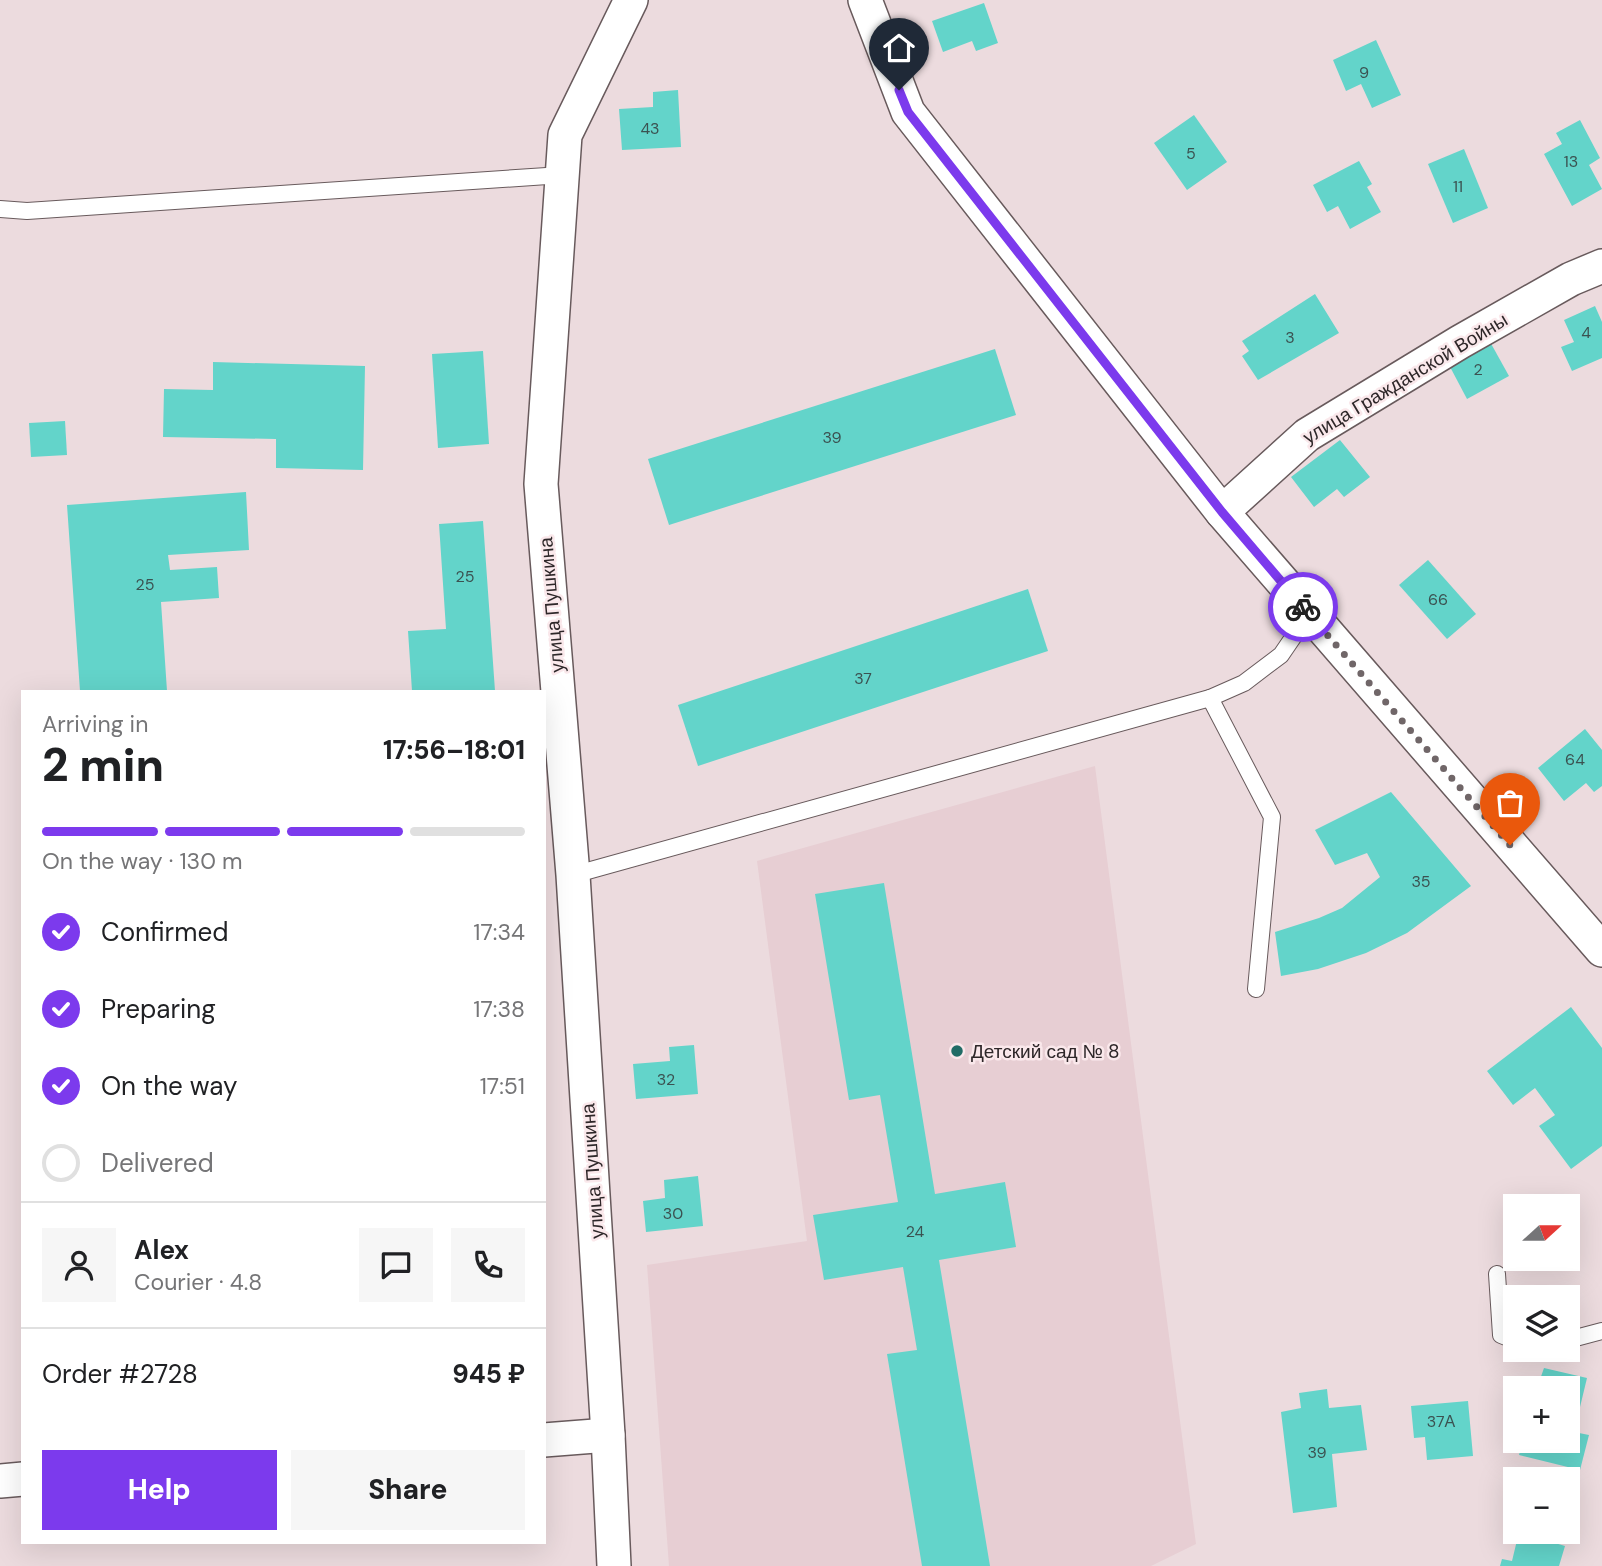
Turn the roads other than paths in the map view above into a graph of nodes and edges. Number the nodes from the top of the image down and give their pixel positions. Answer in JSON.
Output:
{"nodes":[{"id":1,"x":631,"y":0,"type":"edge"},
{"id":2,"x":865,"y":0,"type":"edge"},
{"id":3,"x":562,"y":175,"type":"junction"},
{"id":4,"x":0,"y":209,"type":"edge"},
{"id":5,"x":1602,"y":266,"type":"edge"},
{"id":6,"x":1222,"y":512,"type":"junction"},
{"id":7,"x":1309,"y":614,"type":"junction"},
{"id":8,"x":1210,"y":698,"type":"junction"},
{"id":9,"x":573,"y":874,"type":"junction"},
{"id":10,"x":1602,"y":950,"type":"edge"},
{"id":11,"x":1256,"y":989,"type":"dead end"},
{"id":12,"x":1497,"y":1274,"type":"dead end"},
{"id":13,"x":1602,"y":1331,"type":"edge"},
{"id":14,"x":1503,"y":1336,"type":"edge"},
{"id":15,"x":1580,"y":1337,"type":"edge"},
{"id":16,"x":608,"y":1435,"type":"junction"},
{"id":17,"x":546,"y":1440,"type":"edge"},
{"id":18,"x":21,"y":1479,"type":"edge"},
{"id":19,"x":0,"y":1481,"type":"edge"},
{"id":20,"x":614,"y":1566,"type":"edge"}],
"edges":[{"from":1,"to":3,"type":"street","name":"улица Пушкина"},
{"from":2,"to":6,"type":"street"},
{"from":3,"to":4,"type":"lane"},
{"from":3,"to":9,"type":"street","name":"улица Пушкина"},
{"from":5,"to":6,"type":"street","name":"улица Гражданской Войны"},
{"from":6,"to":7,"type":"street"},
{"from":7,"to":8,"type":"lane"},
{"from":7,"to":10,"type":"street"},
{"from":8,"to":9,"type":"lane"},
{"from":8,"to":11,"type":"lane"},
{"from":9,"to":16,"type":"street","name":"улица Пушкина"},
{"from":12,"to":14,"type":"lane"},
{"from":13,"to":15,"type":"lane"},
{"from":16,"to":17,"type":"street"},
{"from":16,"to":20,"type":"street","name":"улица Пушкина"},
{"from":18,"to":19,"type":"street"}]}
